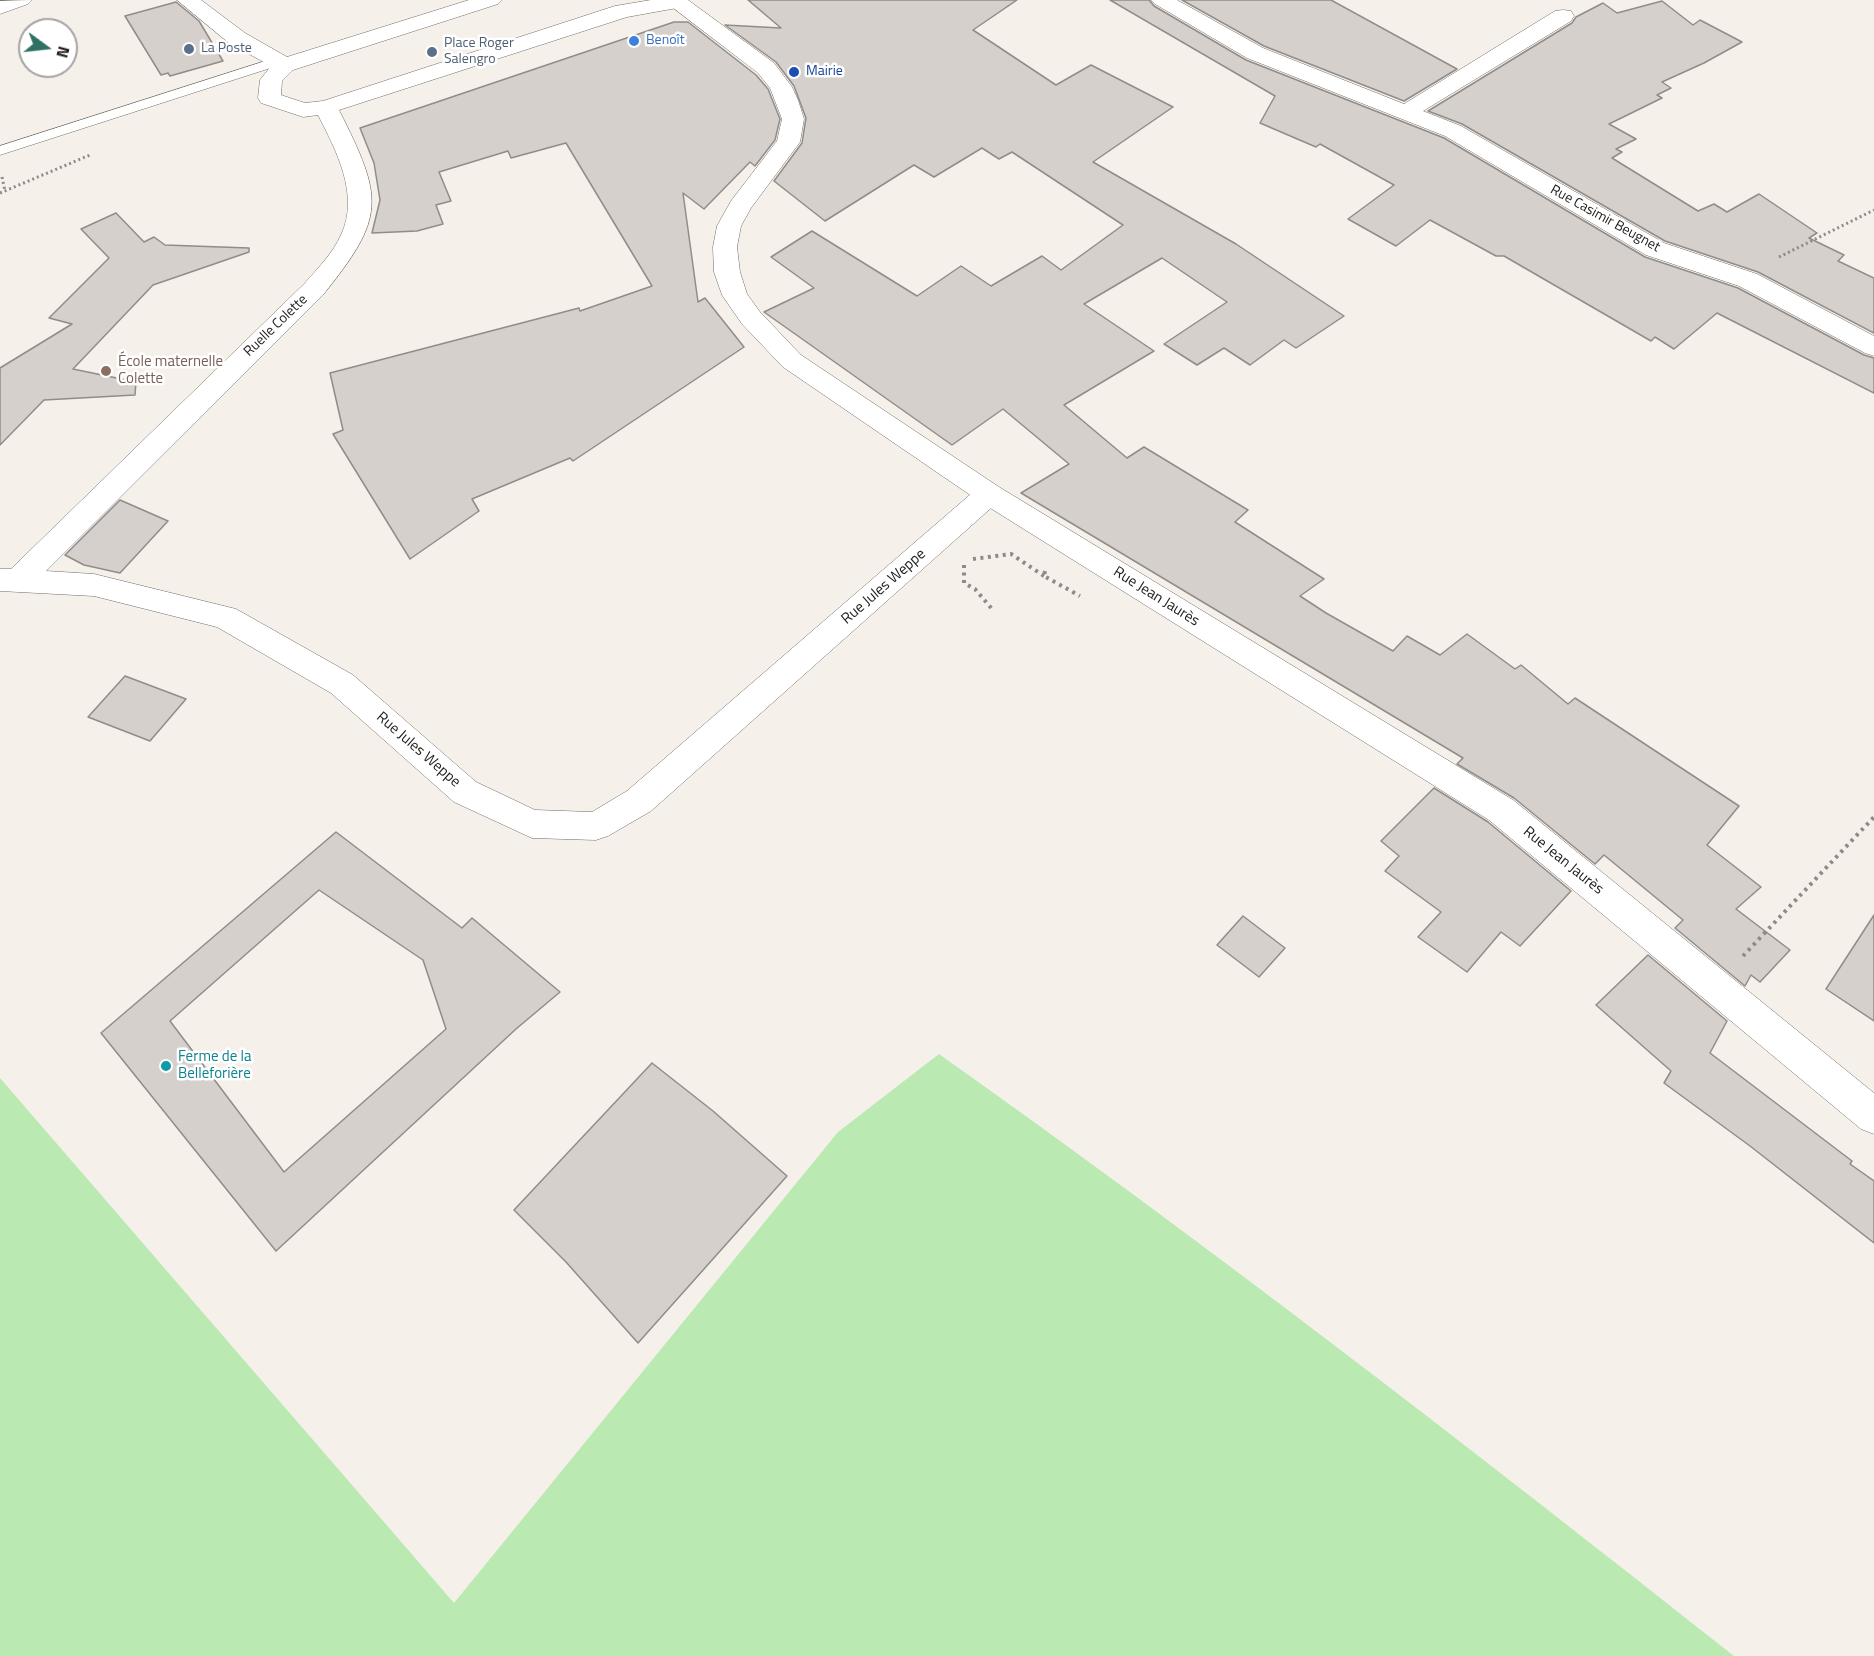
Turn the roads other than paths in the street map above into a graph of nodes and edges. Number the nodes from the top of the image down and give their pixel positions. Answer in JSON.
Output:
{"nodes":[{"id":1,"x":21,"y":0,"type":"edge"},
{"id":2,"x":188,"y":0,"type":"edge"},
{"id":3,"x":491,"y":0,"type":"edge"},
{"id":4,"x":1162,"y":0,"type":"edge"},
{"id":5,"x":678,"y":1,"type":"edge"},
{"id":6,"x":0,"y":8,"type":"edge"},
{"id":7,"x":1563,"y":16,"type":"dead end"},
{"id":8,"x":281,"y":63,"type":"junction"},
{"id":9,"x":326,"y":107,"type":"junction"},
{"id":10,"x":1406,"y":112,"type":"junction"},
{"id":11,"x":0,"y":150,"type":"edge"},
{"id":12,"x":1874,"y":346,"type":"edge"},
{"id":13,"x":989,"y":494,"type":"junction"},
{"id":14,"x":8,"y":581,"type":"edge"},
{"id":15,"x":1874,"y":1116,"type":"edge"}],
"edges":[{"from":1,"to":6,"type":"street"},
{"from":2,"to":8,"type":"street"},
{"from":3,"to":8,"type":"street"},
{"from":4,"to":10,"type":"street","name":"Rue Casimir Beugnet"},
{"from":5,"to":9,"type":"street"},
{"from":5,"to":13,"type":"street","name":"Rue Jean Jaurès"},
{"from":7,"to":10,"type":"street"},
{"from":8,"to":9,"type":"street"},
{"from":8,"to":11,"type":"lane"},
{"from":9,"to":14,"type":"street","name":"Ruelle Colette"},
{"from":10,"to":12,"type":"street","name":"Rue Casimir Beugnet"},
{"from":13,"to":14,"type":"street","name":"Rue Jules Weppe"},
{"from":13,"to":15,"type":"street","name":"Rue Jean Jaurès"}]}
